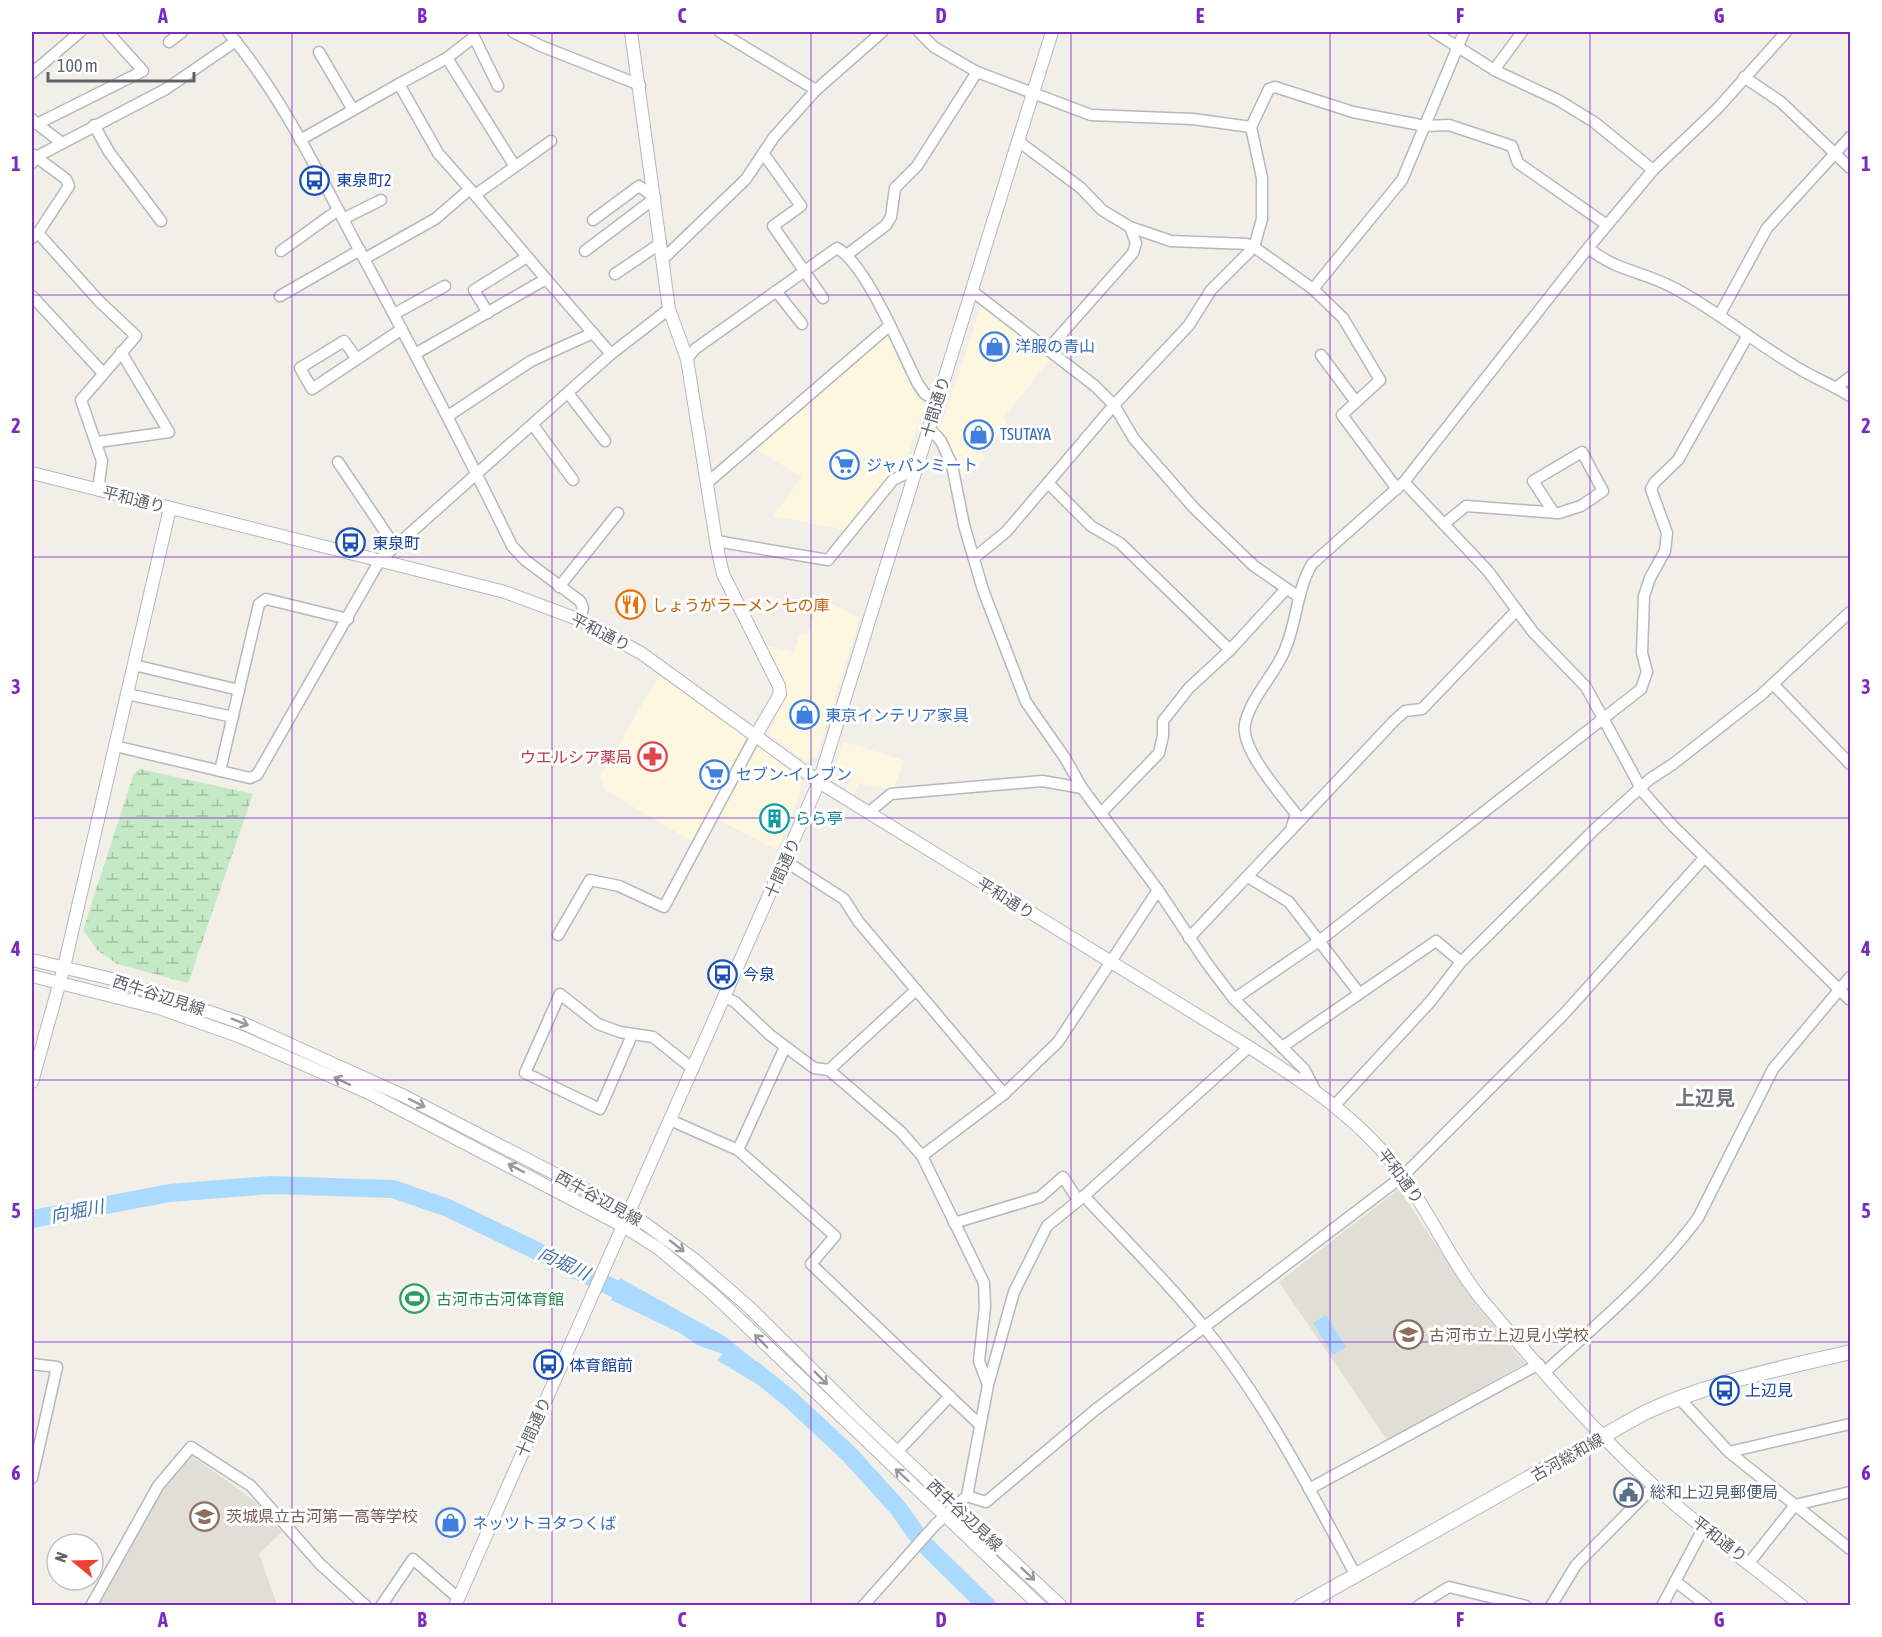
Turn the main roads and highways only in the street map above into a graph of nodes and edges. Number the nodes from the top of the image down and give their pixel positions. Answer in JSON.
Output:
{"nodes":[{"id":1,"x":1851,"y":1352,"type":"edge"},
{"id":2,"x":1302,"y":1605,"type":"edge"}],
"edges":[{"from":1,"to":2,"type":"main road","name":"古河総和線"}]}
